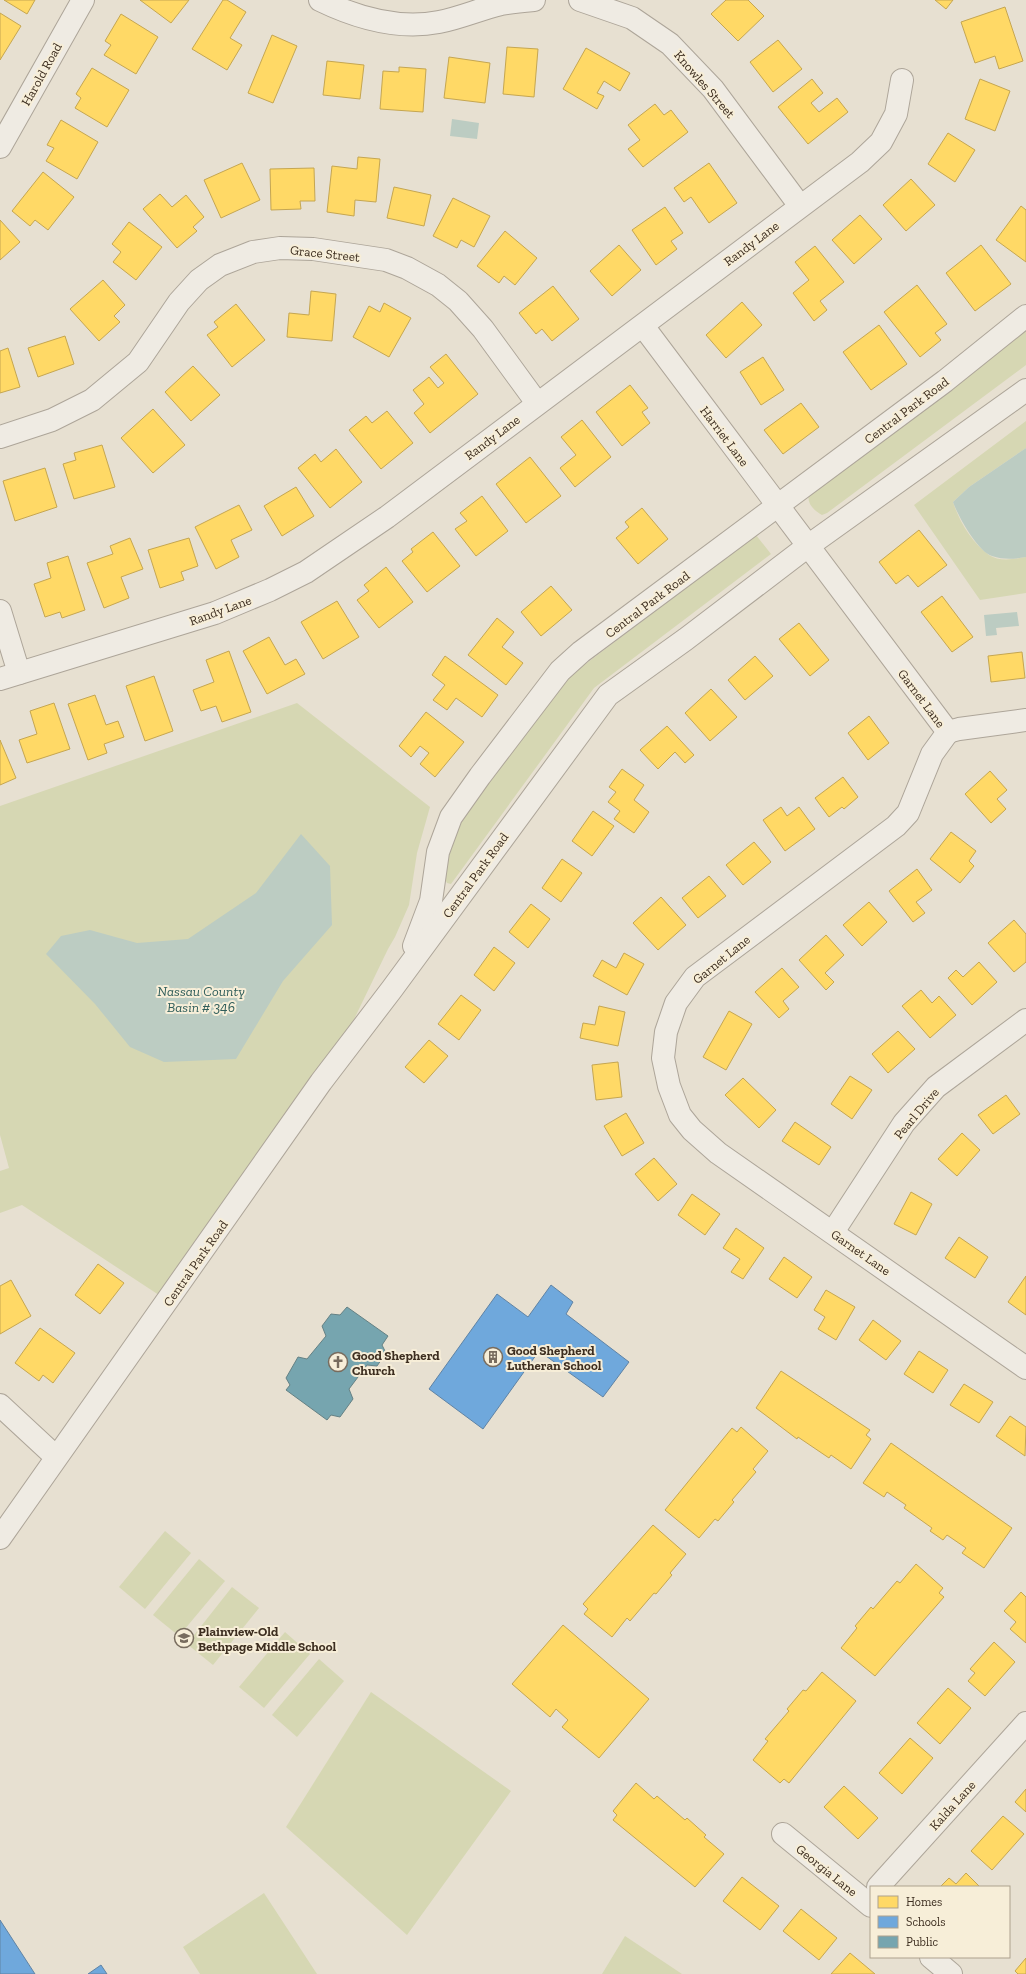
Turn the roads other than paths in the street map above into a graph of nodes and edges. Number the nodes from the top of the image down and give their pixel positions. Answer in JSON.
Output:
{"nodes":[{"id":1,"x":83,"y":0,"type":"edge"},
{"id":2,"x":320,"y":0,"type":"edge"},
{"id":3,"x":534,"y":0,"type":"edge"},
{"id":4,"x":580,"y":0,"type":"edge"},
{"id":5,"x":902,"y":80,"type":"dead end"},
{"id":6,"x":0,"y":147,"type":"edge"},
{"id":7,"x":800,"y":206,"type":"junction"},
{"id":8,"x":1026,"y":316,"type":"edge"},
{"id":9,"x":643,"y":326,"type":"junction"},
{"id":10,"x":1026,"y":390,"type":"edge"},
{"id":11,"x":537,"y":403,"type":"junction"},
{"id":12,"x":0,"y":437,"type":"edge"},
{"id":13,"x":778,"y":506,"type":"junction"},
{"id":14,"x":808,"y":546,"type":"junction"},
{"id":15,"x":0,"y":611,"type":"edge"},
{"id":16,"x":10,"y":676,"type":"edge"},
{"id":17,"x":1026,"y":720,"type":"edge"},
{"id":18,"x":948,"y":732,"type":"junction"},
{"id":19,"x":392,"y":989,"type":"junction"},
{"id":20,"x":1026,"y":1020,"type":"edge"},
{"id":21,"x":832,"y":1232,"type":"junction"},
{"id":22,"x":1026,"y":1368,"type":"edge"},
{"id":23,"x":0,"y":1405,"type":"edge"},
{"id":24,"x":56,"y":1457,"type":"junction"},
{"id":25,"x":0,"y":1538,"type":"edge"},
{"id":26,"x":1026,"y":1723,"type":"edge"},
{"id":27,"x":783,"y":1834,"type":"dead end"},
{"id":28,"x":882,"y":1886,"type":"edge"},
{"id":29,"x":870,"y":1896,"type":"edge"},
{"id":30,"x":932,"y":1958,"type":"edge"},
{"id":31,"x":951,"y":1974,"type":"edge"}],
"edges":[{"from":1,"to":6,"type":"street","name":"Harold Road"},
{"from":2,"to":3,"type":"street"},
{"from":4,"to":7,"type":"street","name":"Knowles Street"},
{"from":5,"to":7,"type":"street","name":"Randy Lane"},
{"from":7,"to":9,"type":"street","name":"Randy Lane"},
{"from":8,"to":13,"type":"street","name":"Central Park Road"},
{"from":9,"to":11,"type":"street","name":"Randy Lane"},
{"from":9,"to":13,"type":"street","name":"Harriet Lane"},
{"from":10,"to":14,"type":"street","name":"Central Park Road"},
{"from":11,"to":12,"type":"street","name":"Grace Street"},
{"from":11,"to":16,"type":"street","name":"Randy Lane"},
{"from":13,"to":14,"type":"street","name":"Harriet Lane"},
{"from":13,"to":19,"type":"street","name":"Central Park Road"},
{"from":14,"to":18,"type":"street","name":"Garnet Lane"},
{"from":14,"to":19,"type":"street","name":"Central Park Road"},
{"from":15,"to":16,"type":"street"},
{"from":17,"to":18,"type":"street"},
{"from":18,"to":21,"type":"street","name":"Garnet Lane"},
{"from":19,"to":24,"type":"street","name":"Central Park Road"},
{"from":20,"to":21,"type":"street","name":"Pearl Drive"},
{"from":21,"to":22,"type":"street","name":"Garnet Lane"},
{"from":23,"to":24,"type":"street"},
{"from":24,"to":25,"type":"street","name":"Central Park Road"},
{"from":26,"to":28,"type":"street","name":"Kalda Lane"},
{"from":27,"to":29,"type":"street","name":"Georgia Lane"},
{"from":30,"to":31,"type":"street"}]}
